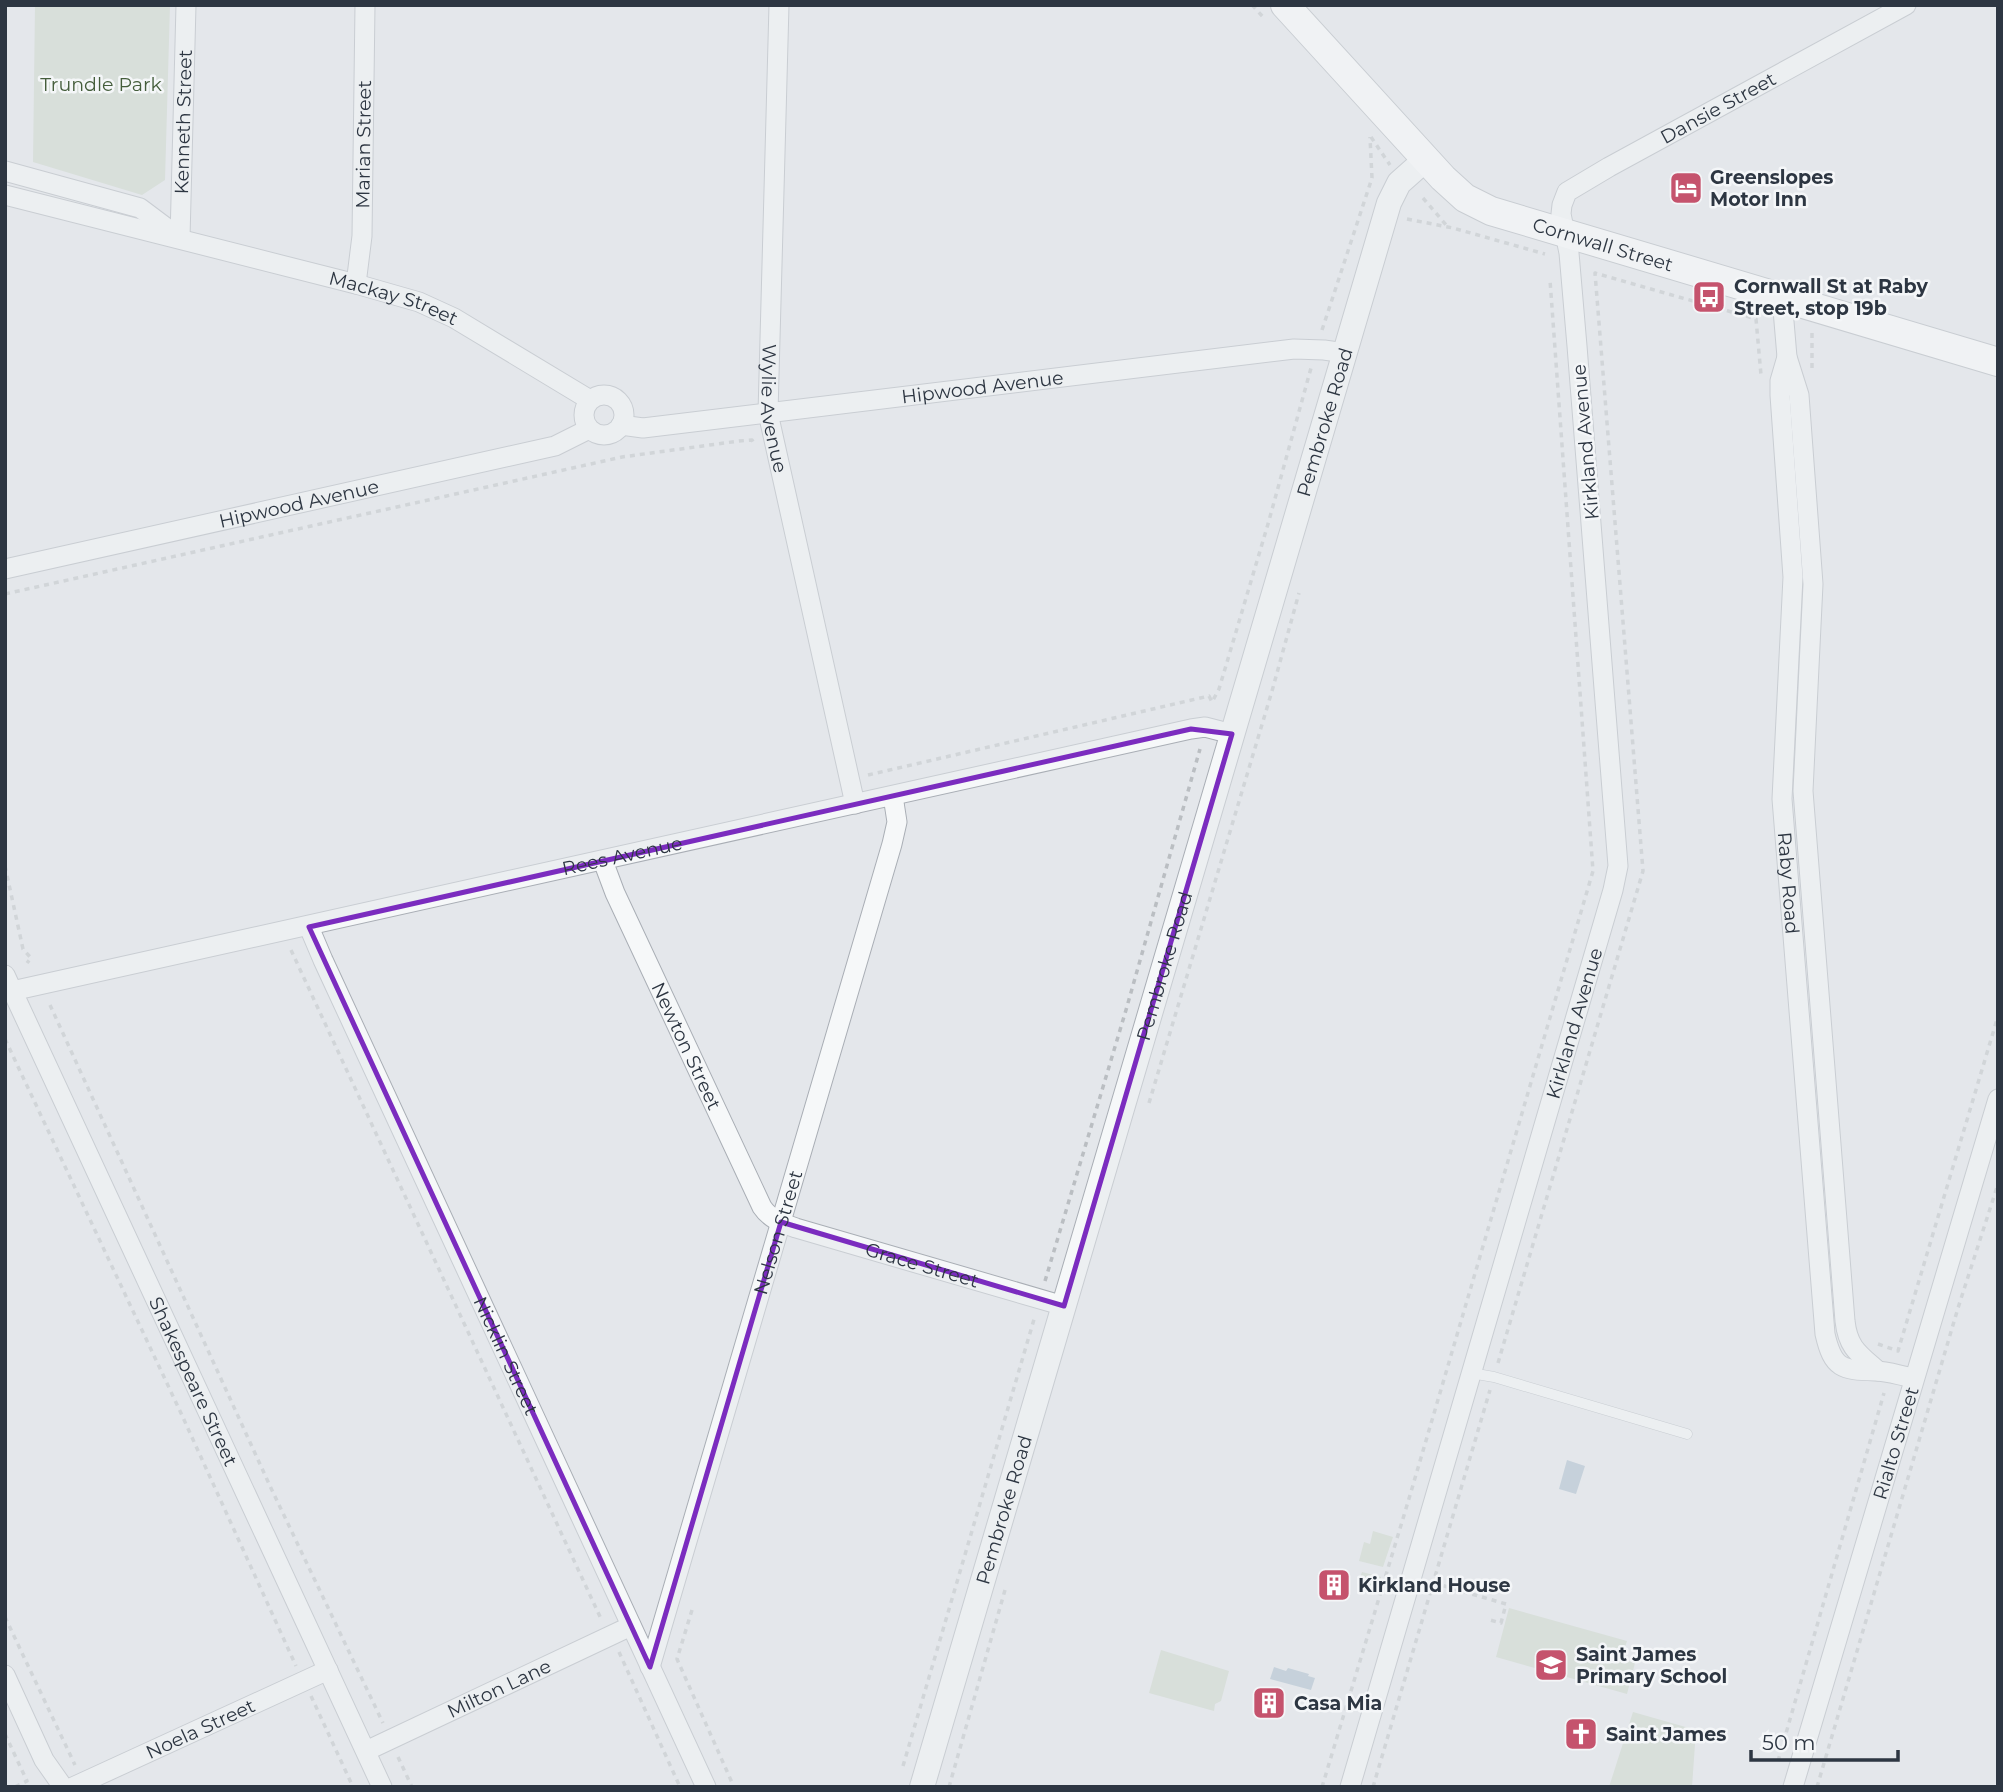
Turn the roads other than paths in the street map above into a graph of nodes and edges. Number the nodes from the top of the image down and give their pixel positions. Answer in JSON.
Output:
{"nodes":[{"id":1,"x":186,"y":5,"type":"edge"},
{"id":2,"x":365,"y":5,"type":"edge"},
{"id":3,"x":779,"y":5,"type":"edge"},
{"id":4,"x":1285,"y":5,"type":"edge"},
{"id":5,"x":1906,"y":5,"type":"edge"},
{"id":6,"x":1875,"y":13,"type":"edge"},
{"id":7,"x":1426,"y":159,"type":"junction"},
{"id":8,"x":5,"y":171,"type":"edge"},
{"id":9,"x":5,"y":195,"type":"edge"},
{"id":10,"x":180,"y":238,"type":"junction"},
{"id":11,"x":1557,"y":245,"type":"junction"},
{"id":12,"x":356,"y":284,"type":"junction"},
{"id":13,"x":1782,"y":298,"type":"junction"},
{"id":14,"x":1345,"y":353,"type":"junction"},
{"id":15,"x":1998,"y":362,"type":"edge"},
{"id":16,"x":590,"y":400,"type":"junction"},
{"id":17,"x":768,"y":413,"type":"junction"},
{"id":18,"x":621,"y":425,"type":"junction"},
{"id":19,"x":589,"y":429,"type":"junction"},
{"id":20,"x":5,"y":569,"type":"edge"},
{"id":21,"x":1232,"y":734,"type":"junction"},
{"id":22,"x":893,"y":796,"type":"junction"},
{"id":23,"x":855,"y":804,"type":"junction"},
{"id":24,"x":603,"y":861,"type":"junction"},
{"id":25,"x":309,"y":927,"type":"junction"},
{"id":26,"x":9,"y":983,"type":"edge"},
{"id":27,"x":1998,"y":1098,"type":"edge"},
{"id":28,"x":1989,"y":1157,"type":"edge"},
{"id":29,"x":781,"y":1222,"type":"junction"},
{"id":30,"x":1064,"y":1306,"type":"junction"},
{"id":31,"x":1471,"y":1373,"type":"junction"},
{"id":32,"x":1914,"y":1378,"type":"junction"},
{"id":33,"x":1687,"y":1434,"type":"dead end"},
{"id":34,"x":631,"y":1626,"type":"junction"},
{"id":35,"x":650,"y":1667,"type":"junction"},
{"id":36,"x":328,"y":1670,"type":"junction"},
{"id":37,"x":5,"y":1675,"type":"edge"},
{"id":38,"x":366,"y":1751,"type":"junction"},
{"id":39,"x":76,"y":1779,"type":"edge"},
{"id":40,"x":63,"y":1787,"type":"edge"},
{"id":41,"x":382,"y":1787,"type":"edge"},
{"id":42,"x":706,"y":1787,"type":"edge"},
{"id":43,"x":922,"y":1787,"type":"edge"},
{"id":44,"x":1350,"y":1787,"type":"edge"},
{"id":45,"x":1793,"y":1787,"type":"edge"}],
"edges":[{"from":1,"to":10,"type":"street","name":"Kenneth Street"},
{"from":2,"to":12,"type":"street","name":"Marian Street"},
{"from":3,"to":17,"type":"street","name":"Wylie Avenue"},
{"from":4,"to":7,"type":"main road","name":"Cornwall Street"},
{"from":5,"to":6,"type":"street","name":"Dansie Street"},
{"from":6,"to":11,"type":"street","name":"Dansie Street"},
{"from":7,"to":11,"type":"main road","name":"Cornwall Street"},
{"from":7,"to":14,"type":"street","name":"Pembroke Road"},
{"from":8,"to":10,"type":"street","name":"Mackay Street"},
{"from":9,"to":10,"type":"street","name":"Mackay Street"},
{"from":10,"to":12,"type":"street","name":"Mackay Street"},
{"from":11,"to":13,"type":"main road","name":"Cornwall Street"},
{"from":11,"to":31,"type":"street","name":"Kirkland Avenue"},
{"from":12,"to":16,"type":"street","name":"Mackay Street"},
{"from":13,"to":15,"type":"main road","name":"Cornwall Street"},
{"from":13,"to":32,"type":"street","name":"Raby Road"},
{"from":14,"to":17,"type":"street","name":"Hipwood Avenue"},
{"from":14,"to":21,"type":"street","name":"Pembroke Road"},
{"from":16,"to":18,"type":"street"},
{"from":16,"to":19,"type":"street"},
{"from":17,"to":18,"type":"street","name":"Hipwood Avenue"},
{"from":17,"to":23,"type":"street","name":"Wylie Avenue"},
{"from":18,"to":19,"type":"street"},
{"from":19,"to":20,"type":"street","name":"Hipwood Avenue"},
{"from":21,"to":22,"type":"street","name":"Rees Avenue"},
{"from":21,"to":30,"type":"street","name":"Pembroke Road"},
{"from":22,"to":23,"type":"street","name":"Rees Avenue"},
{"from":22,"to":29,"type":"street","name":"Nelson Street"},
{"from":23,"to":24,"type":"street","name":"Rees Avenue"},
{"from":24,"to":25,"type":"street","name":"Rees Avenue"},
{"from":24,"to":29,"type":"street","name":"Newton Street"},
{"from":25,"to":26,"type":"street","name":"Rees Avenue"},
{"from":25,"to":34,"type":"street","name":"Nicklin Street"},
{"from":26,"to":36,"type":"street","name":"Shakespeare Street"},
{"from":27,"to":28,"type":"street","name":"Rialto Street"},
{"from":28,"to":32,"type":"street","name":"Rialto Street"},
{"from":29,"to":30,"type":"street","name":"Grace Street"},
{"from":29,"to":35,"type":"street","name":"Nelson Street"},
{"from":30,"to":43,"type":"street","name":"Pembroke Road"},
{"from":31,"to":33,"type":"lane"},
{"from":31,"to":44,"type":"street","name":"Kirkland Avenue"},
{"from":32,"to":45,"type":"street","name":"Rialto Street"},
{"from":34,"to":35,"type":"street","name":"Nicklin Street"},
{"from":34,"to":38,"type":"street","name":"Milton Lane"},
{"from":35,"to":42,"type":"street","name":"Nicklin Street"},
{"from":36,"to":38,"type":"street","name":"Shakespeare Street"},
{"from":36,"to":39,"type":"street","name":"Noela Street"},
{"from":37,"to":40,"type":"street"},
{"from":38,"to":41,"type":"street","name":"Shakespeare Street"}]}
